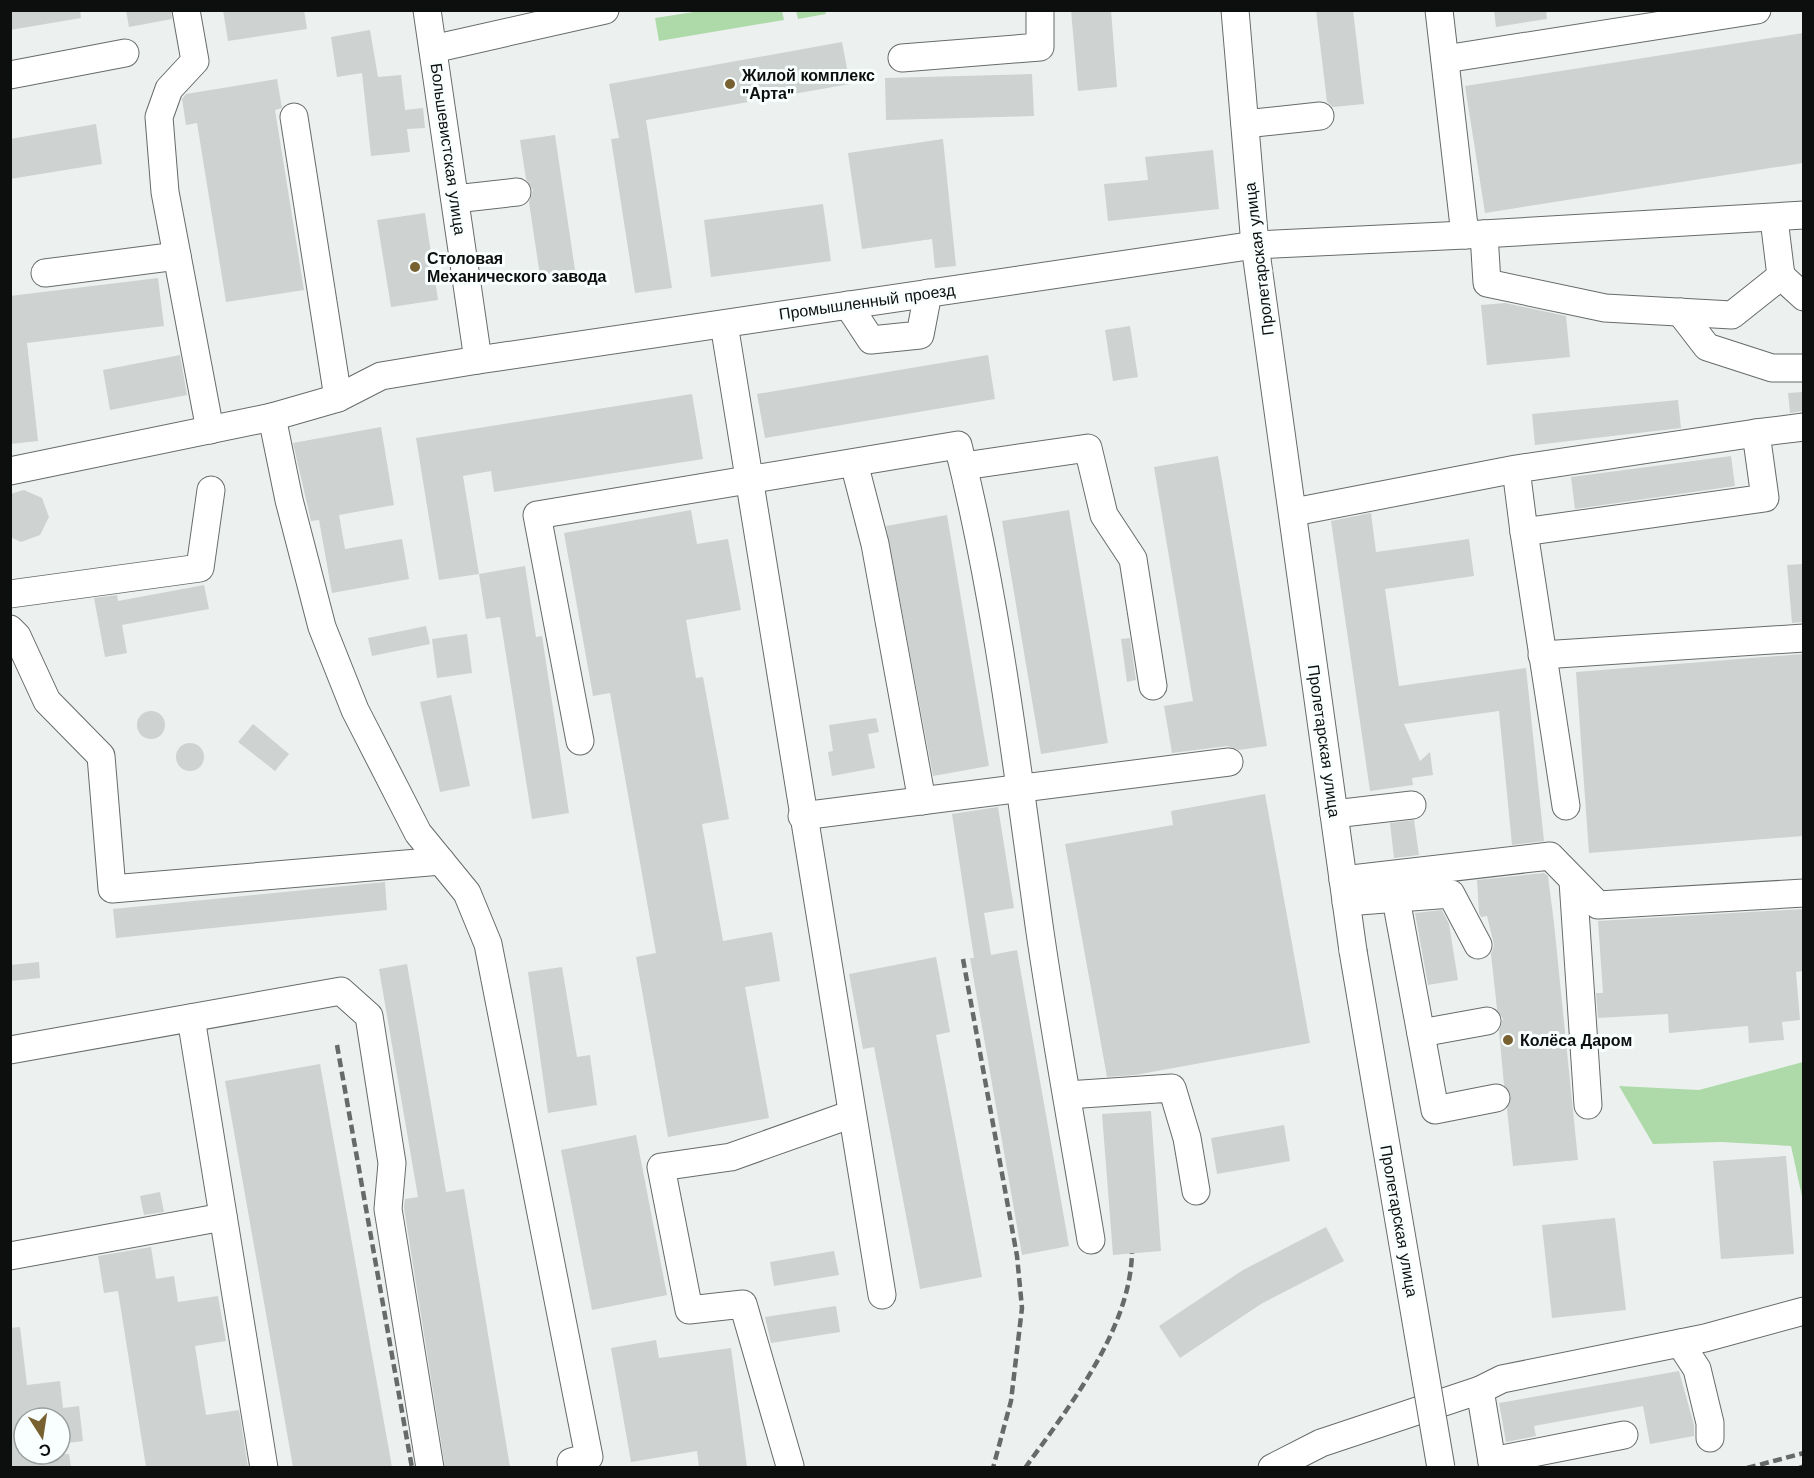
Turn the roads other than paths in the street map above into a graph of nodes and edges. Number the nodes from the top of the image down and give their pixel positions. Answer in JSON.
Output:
{"nodes":[{"id":1,"x":186,"y":10,"type":"edge"},
{"id":2,"x":427,"y":10,"type":"edge"},
{"id":3,"x":605,"y":10,"type":"edge"},
{"id":4,"x":1040,"y":10,"type":"edge"},
{"id":5,"x":1235,"y":10,"type":"edge"},
{"id":6,"x":1439,"y":10,"type":"edge"},
{"id":7,"x":1757,"y":10,"type":"edge"},
{"id":8,"x":552,"y":16,"type":"edge"},
{"id":9,"x":433,"y":49,"type":"junction"},
{"id":10,"x":125,"y":53,"type":"dead end"},
{"id":11,"x":902,"y":58,"type":"dead end"},
{"id":12,"x":1445,"y":59,"type":"junction"},
{"id":13,"x":10,"y":75,"type":"edge"},
{"id":14,"x":1320,"y":116,"type":"dead end"},
{"id":15,"x":294,"y":117,"type":"dead end"},
{"id":16,"x":1245,"y":124,"type":"junction"},
{"id":17,"x":518,"y":192,"type":"dead end"},
{"id":18,"x":455,"y":199,"type":"junction"},
{"id":19,"x":1803,"y":215,"type":"edge"},
{"id":20,"x":1774,"y":219,"type":"junction"},
{"id":21,"x":1475,"y":235,"type":"junction"},
{"id":22,"x":1255,"y":245,"type":"junction"},
{"id":23,"x":177,"y":256,"type":"junction"},
{"id":24,"x":45,"y":273,"type":"dead end"},
{"id":25,"x":1781,"y":276,"type":"junction"},
{"id":26,"x":928,"y":293,"type":"junction"},
{"id":27,"x":1803,"y":297,"type":"edge"},
{"id":28,"x":848,"y":305,"type":"junction"},
{"id":29,"x":1680,"y":312,"type":"junction"},
{"id":30,"x":724,"y":324,"type":"junction"},
{"id":31,"x":478,"y":360,"type":"junction"},
{"id":32,"x":1803,"y":368,"type":"edge"},
{"id":33,"x":338,"y":398,"type":"junction"},
{"id":34,"x":272,"y":417,"type":"junction"},
{"id":35,"x":1803,"y":427,"type":"edge"},
{"id":36,"x":210,"y":430,"type":"junction"},
{"id":37,"x":1756,"y":433,"type":"junction"},
{"id":38,"x":854,"y":463,"type":"junction"},
{"id":39,"x":964,"y":466,"type":"junction"},
{"id":40,"x":1516,"y":469,"type":"junction"},
{"id":41,"x":10,"y":471,"type":"edge"},
{"id":42,"x":748,"y":479,"type":"junction"},
{"id":43,"x":211,"y":490,"type":"dead end"},
{"id":44,"x":1294,"y":512,"type":"junction"},
{"id":45,"x":1524,"y":532,"type":"junction"},
{"id":46,"x":10,"y":594,"type":"edge"},
{"id":47,"x":10,"y":629,"type":"edge"},
{"id":48,"x":1803,"y":638,"type":"edge"},
{"id":49,"x":1542,"y":655,"type":"junction"},
{"id":50,"x":1153,"y":686,"type":"dead end"},
{"id":51,"x":580,"y":741,"type":"dead end"},
{"id":52,"x":1229,"y":762,"type":"dead end"},
{"id":53,"x":1021,"y":789,"type":"junction"},
{"id":54,"x":922,"y":801,"type":"junction"},
{"id":55,"x":1412,"y":805,"type":"dead end"},
{"id":56,"x":1566,"y":806,"type":"dead end"},
{"id":57,"x":1334,"y":814,"type":"junction"},
{"id":58,"x":802,"y":816,"type":"junction"},
{"id":59,"x":441,"y":861,"type":"junction"},
{"id":60,"x":1573,"y":881,"type":"junction"},
{"id":61,"x":1345,"y":891,"type":"junction"},
{"id":62,"x":1803,"y":893,"type":"edge"},
{"id":63,"x":1396,"y":899,"type":"junction"},
{"id":64,"x":1478,"y":945,"type":"dead end"},
{"id":65,"x":191,"y":1018,"type":"junction"},
{"id":66,"x":1487,"y":1021,"type":"dead end"},
{"id":67,"x":1421,"y":1033,"type":"junction"},
{"id":68,"x":10,"y":1050,"type":"edge"},
{"id":69,"x":1067,"y":1095,"type":"junction"},
{"id":70,"x":1496,"y":1098,"type":"dead end"},
{"id":71,"x":1588,"y":1105,"type":"dead end"},
{"id":72,"x":852,"y":1114,"type":"junction"},
{"id":73,"x":1196,"y":1191,"type":"dead end"},
{"id":74,"x":223,"y":1217,"type":"junction"},
{"id":75,"x":1091,"y":1240,"type":"dead end"},
{"id":76,"x":10,"y":1256,"type":"edge"},
{"id":77,"x":882,"y":1295,"type":"dead end"},
{"id":78,"x":1803,"y":1311,"type":"edge"},
{"id":79,"x":1680,"y":1343,"type":"junction"},
{"id":80,"x":1480,"y":1390,"type":"junction"},
{"id":81,"x":1624,"y":1435,"type":"dead end"},
{"id":82,"x":1710,"y":1438,"type":"dead end"},
{"id":83,"x":1492,"y":1464,"type":"edge"},
{"id":84,"x":790,"y":1466,"type":"edge"},
{"id":85,"x":264,"y":1467,"type":"edge"},
{"id":86,"x":430,"y":1467,"type":"edge"},
{"id":87,"x":572,"y":1467,"type":"edge"},
{"id":88,"x":1272,"y":1467,"type":"edge"},
{"id":89,"x":1441,"y":1467,"type":"edge"}],
"edges":[{"from":1,"to":23,"type":"street"},
{"from":2,"to":9,"type":"street","name":"Большевистская улица"},
{"from":3,"to":8,"type":"street"},
{"from":4,"to":11,"type":"street"},
{"from":5,"to":16,"type":"street","name":"Пролетарская улица"},
{"from":6,"to":12,"type":"street"},
{"from":7,"to":12,"type":"street"},
{"from":8,"to":9,"type":"street"},
{"from":9,"to":18,"type":"street","name":"Большевистская улица"},
{"from":10,"to":13,"type":"street"},
{"from":12,"to":21,"type":"street"},
{"from":14,"to":16,"type":"street"},
{"from":15,"to":33,"type":"street"},
{"from":16,"to":22,"type":"street","name":"Пролетарская улица"},
{"from":17,"to":18,"type":"street"},
{"from":18,"to":31,"type":"street","name":"Большевистская улица"},
{"from":19,"to":20,"type":"street","name":"Промышленный проезд"},
{"from":20,"to":21,"type":"street","name":"Промышленный проезд"},
{"from":20,"to":25,"type":"street"},
{"from":21,"to":22,"type":"street","name":"Промышленный проезд"},
{"from":21,"to":29,"type":"street"},
{"from":22,"to":26,"type":"street","name":"Промышленный проезд"},
{"from":22,"to":44,"type":"street","name":"Пролетарская улица"},
{"from":23,"to":24,"type":"street"},
{"from":23,"to":36,"type":"street"},
{"from":25,"to":27,"type":"street"},
{"from":25,"to":29,"type":"street"},
{"from":26,"to":28,"type":"street","name":"Промышленный проезд"},
{"from":26,"to":28,"type":"street"},
{"from":28,"to":30,"type":"street","name":"Промышленный проезд"},
{"from":29,"to":32,"type":"street"},
{"from":30,"to":31,"type":"street","name":"Промышленный проезд"},
{"from":30,"to":42,"type":"street"},
{"from":31,"to":33,"type":"street","name":"Промышленный проезд"},
{"from":33,"to":34,"type":"street","name":"Промышленный проезд"},
{"from":34,"to":36,"type":"street","name":"Промышленный проезд"},
{"from":34,"to":59,"type":"street"},
{"from":35,"to":37,"type":"street"},
{"from":36,"to":41,"type":"street","name":"Промышленный проезд"},
{"from":37,"to":40,"type":"street"},
{"from":37,"to":45,"type":"street"},
{"from":38,"to":39,"type":"street"},
{"from":38,"to":42,"type":"street"},
{"from":38,"to":54,"type":"street"},
{"from":39,"to":50,"type":"street"},
{"from":39,"to":53,"type":"street"},
{"from":40,"to":44,"type":"street"},
{"from":40,"to":45,"type":"street"},
{"from":42,"to":51,"type":"street"},
{"from":42,"to":58,"type":"street"},
{"from":43,"to":46,"type":"street"},
{"from":44,"to":57,"type":"street","name":"Пролетарская улица"},
{"from":45,"to":49,"type":"street"},
{"from":47,"to":59,"type":"street"},
{"from":48,"to":49,"type":"street"},
{"from":49,"to":56,"type":"street"},
{"from":52,"to":53,"type":"street"},
{"from":53,"to":54,"type":"street"},
{"from":53,"to":69,"type":"street"},
{"from":54,"to":58,"type":"street"},
{"from":55,"to":57,"type":"street"},
{"from":57,"to":61,"type":"street","name":"Пролетарская улица"},
{"from":58,"to":72,"type":"street"},
{"from":59,"to":87,"type":"street"},
{"from":60,"to":61,"type":"street"},
{"from":60,"to":62,"type":"street"},
{"from":60,"to":71,"type":"street"},
{"from":61,"to":63,"type":"street"},
{"from":61,"to":89,"type":"street","name":"Пролетарская улица","bridge":true},
{"from":63,"to":64,"type":"street"},
{"from":63,"to":67,"type":"street"},
{"from":65,"to":68,"type":"street"},
{"from":65,"to":74,"type":"street"},
{"from":65,"to":86,"type":"street"},
{"from":66,"to":67,"type":"street"},
{"from":67,"to":70,"type":"street"},
{"from":69,"to":73,"type":"street"},
{"from":69,"to":75,"type":"street"},
{"from":72,"to":77,"type":"street"},
{"from":72,"to":84,"type":"street"},
{"from":74,"to":76,"type":"street"},
{"from":74,"to":85,"type":"street"},
{"from":78,"to":79,"type":"street"},
{"from":79,"to":80,"type":"street"},
{"from":79,"to":82,"type":"street"},
{"from":80,"to":83,"type":"street"},
{"from":80,"to":88,"type":"street"},
{"from":81,"to":83,"type":"street"}]}
